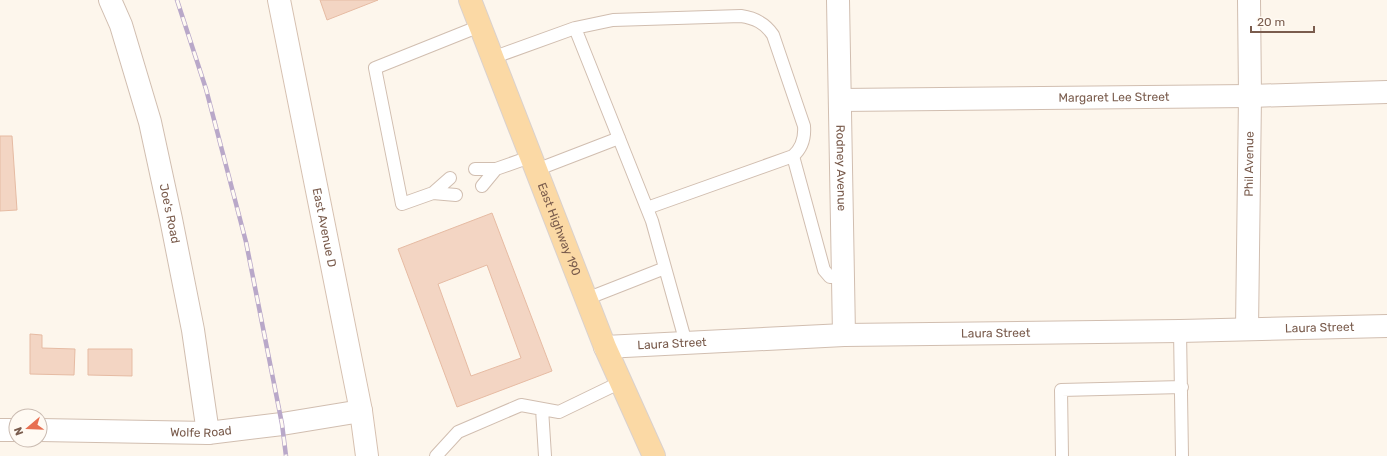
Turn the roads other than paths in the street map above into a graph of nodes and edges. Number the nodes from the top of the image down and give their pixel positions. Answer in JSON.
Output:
{"nodes":[{"id":1,"x":110,"y":0,"type":"edge"},
{"id":2,"x":280,"y":0,"type":"edge"},
{"id":3,"x":470,"y":0,"type":"edge"},
{"id":4,"x":838,"y":0,"type":"edge"},
{"id":5,"x":1249,"y":0,"type":"edge"},
{"id":6,"x":480,"y":26,"type":"junction"},
{"id":7,"x":576,"y":28,"type":"junction"},
{"id":8,"x":492,"y":58,"type":"junction"},
{"id":9,"x":1387,"y":92,"type":"edge"},
{"id":10,"x":1250,"y":96,"type":"junction"},
{"id":11,"x":840,"y":100,"type":"junction"},
{"id":12,"x":619,"y":138,"type":"junction"},
{"id":13,"x":793,"y":156,"type":"junction"},
{"id":14,"x":533,"y":163,"type":"junction"},
{"id":15,"x":475,"y":169,"type":"dead end"},
{"id":16,"x":496,"y":169,"type":"junction"},
{"id":17,"x":450,"y":178,"type":"dead end"},
{"id":18,"x":482,"y":186,"type":"dead end"},
{"id":19,"x":433,"y":193,"type":"junction"},
{"id":20,"x":456,"y":195,"type":"dead end"},
{"id":21,"x":647,"y":208,"type":"junction"},
{"id":22,"x":665,"y":268,"type":"junction"},
{"id":23,"x":844,"y":277,"type":"junction"},
{"id":24,"x":586,"y":299,"type":"junction"},
{"id":25,"x":1387,"y":326,"type":"edge"},
{"id":26,"x":1246,"y":329,"type":"junction"},
{"id":27,"x":1180,"y":331,"type":"junction"},
{"id":28,"x":844,"y":335,"type":"junction"},
{"id":29,"x":686,"y":343,"type":"junction"},
{"id":30,"x":604,"y":347,"type":"junction"},
{"id":31,"x":621,"y":382,"type":"junction"},
{"id":32,"x":1182,"y":387,"type":"junction"},
{"id":33,"x":542,"y":409,"type":"junction"},
{"id":34,"x":361,"y":411,"type":"junction"},
{"id":35,"x":48,"y":430,"type":"edge"},
{"id":36,"x":208,"y":433,"type":"junction"},
{"id":37,"x":367,"y":456,"type":"edge"},
{"id":38,"x":436,"y":456,"type":"edge"},
{"id":39,"x":545,"y":456,"type":"edge"},
{"id":40,"x":654,"y":456,"type":"edge"},
{"id":41,"x":1062,"y":456,"type":"edge"},
{"id":42,"x":1182,"y":456,"type":"edge"}],
"edges":[{"from":1,"to":36,"type":"street","name":"Joe's Road"},
{"from":2,"to":34,"type":"street","name":"East Avenue D"},
{"from":3,"to":6,"type":"main road","name":"East Highway 190"},
{"from":4,"to":11,"type":"street","name":"Rodney Avenue"},
{"from":5,"to":10,"type":"street","name":"Phil Avenue"},
{"from":6,"to":8,"type":"main road","name":"East Highway 190"},
{"from":6,"to":19,"type":"lane"},
{"from":7,"to":8,"type":"lane"},
{"from":7,"to":12,"type":"lane"},
{"from":7,"to":13,"type":"lane"},
{"from":8,"to":14,"type":"main road","name":"East Highway 190"},
{"from":9,"to":10,"type":"street","name":"Margaret Lee Street"},
{"from":10,"to":11,"type":"street","name":"Margaret Lee Street"},
{"from":10,"to":26,"type":"street","name":"Phil Avenue"},
{"from":11,"to":23,"type":"street","name":"Rodney Avenue"},
{"from":12,"to":14,"type":"lane"},
{"from":12,"to":21,"type":"lane"},
{"from":13,"to":21,"type":"lane"},
{"from":13,"to":23,"type":"lane"},
{"from":14,"to":16,"type":"lane"},
{"from":14,"to":24,"type":"main road","name":"East Highway 190"},
{"from":15,"to":16,"type":"lane"},
{"from":16,"to":18,"type":"lane"},
{"from":17,"to":19,"type":"lane"},
{"from":19,"to":20,"type":"lane"},
{"from":21,"to":22,"type":"lane"},
{"from":22,"to":24,"type":"lane"},
{"from":22,"to":29,"type":"lane"},
{"from":23,"to":28,"type":"street","name":"Rodney Avenue"},
{"from":24,"to":30,"type":"main road","name":"East Highway 190"},
{"from":25,"to":26,"type":"street","name":"Laura Street"},
{"from":26,"to":27,"type":"street","name":"Laura Street"},
{"from":27,"to":28,"type":"street","name":"Laura Street"},
{"from":27,"to":32,"type":"lane"},
{"from":28,"to":29,"type":"street","name":"Laura Street"},
{"from":29,"to":30,"type":"street","name":"Laura Street"},
{"from":30,"to":31,"type":"main road","name":"East Highway 190"},
{"from":31,"to":33,"type":"lane"},
{"from":31,"to":40,"type":"main road","name":"East Highway 190"},
{"from":32,"to":41,"type":"lane"},
{"from":32,"to":42,"type":"lane"},
{"from":33,"to":38,"type":"lane"},
{"from":33,"to":39,"type":"lane"},
{"from":34,"to":36,"type":"street","name":"Wolfe Road"},
{"from":34,"to":37,"type":"street","name":"East Avenue D"},
{"from":35,"to":36,"type":"street","name":"Wolfe Road"}]}
